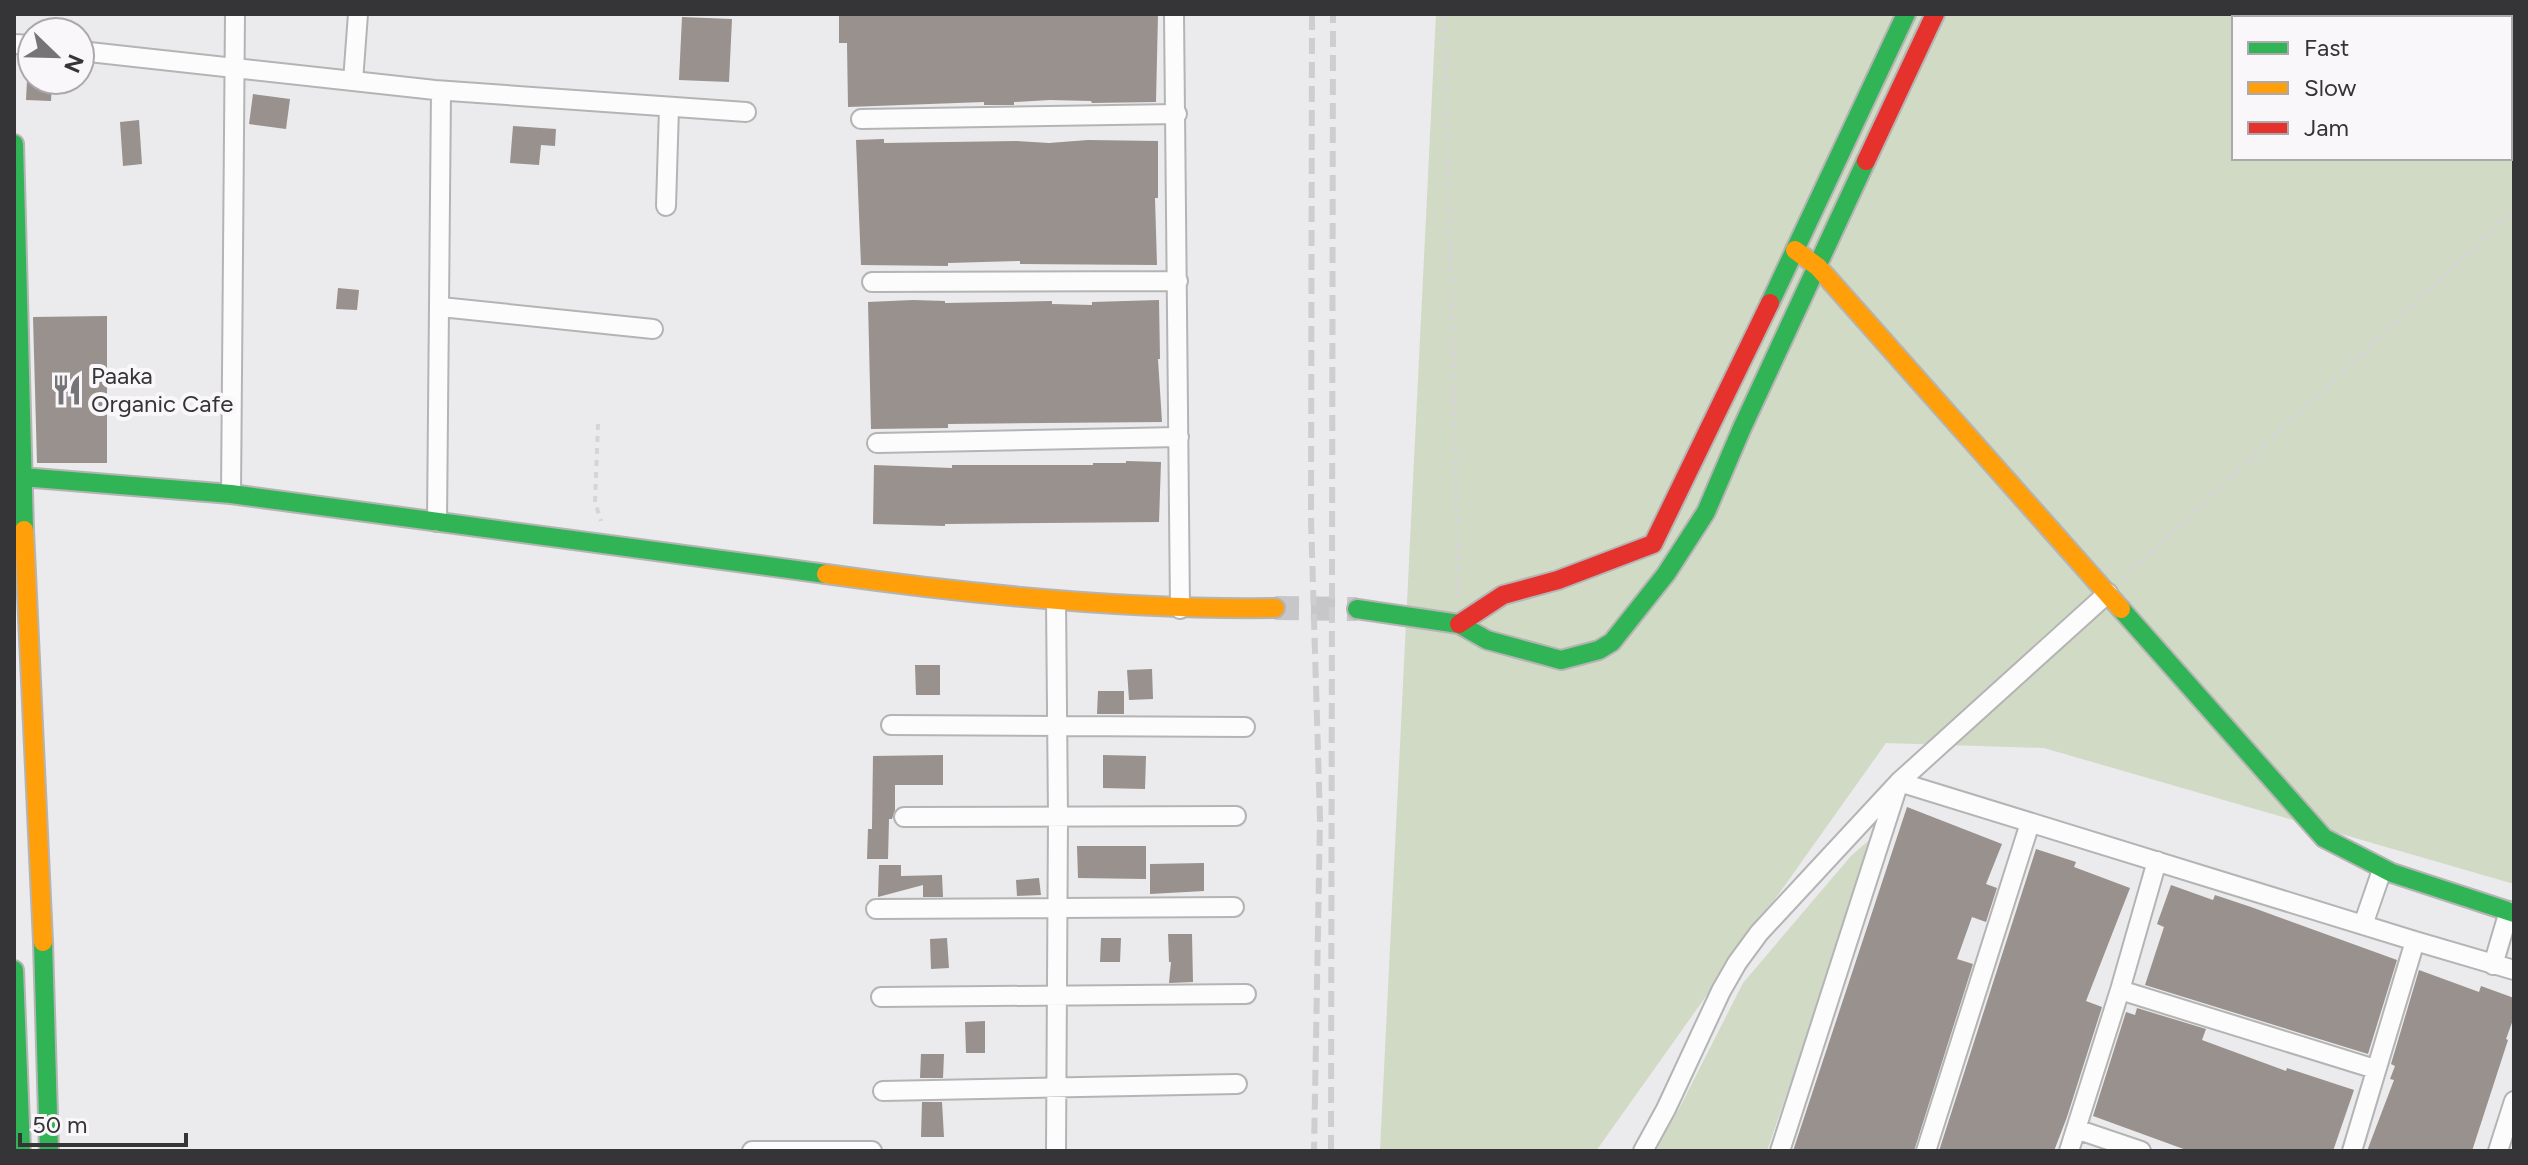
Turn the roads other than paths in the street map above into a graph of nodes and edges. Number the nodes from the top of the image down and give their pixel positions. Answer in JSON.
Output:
{"nodes":[{"id":1,"x":235,"y":14,"type":"edge"},
{"id":2,"x":358,"y":14,"type":"edge"},
{"id":3,"x":1174,"y":14,"type":"edge"},
{"id":4,"x":1906,"y":14,"type":"edge"},
{"id":5,"x":1935,"y":14,"type":"edge"},
{"id":6,"x":96,"y":53,"type":"edge"},
{"id":7,"x":234,"y":67,"type":"junction"},
{"id":8,"x":353,"y":81,"type":"junction"},
{"id":9,"x":441,"y":91,"type":"junction"},
{"id":10,"x":669,"y":108,"type":"junction"},
{"id":11,"x":746,"y":112,"type":"dead end"},
{"id":12,"x":1177,"y":114,"type":"junction"},
{"id":13,"x":861,"y":119,"type":"dead end"},
{"id":14,"x":14,"y":144,"type":"edge"},
{"id":15,"x":666,"y":206,"type":"dead end"},
{"id":16,"x":1795,"y":250,"type":"junction"},
{"id":17,"x":1818,"y":267,"type":"junction"},
{"id":18,"x":1178,"y":281,"type":"junction"},
{"id":19,"x":872,"y":282,"type":"dead end"},
{"id":20,"x":441,"y":307,"type":"junction"},
{"id":21,"x":653,"y":329,"type":"dead end"},
{"id":22,"x":1179,"y":437,"type":"junction"},
{"id":23,"x":877,"y":443,"type":"dead end"},
{"id":24,"x":22,"y":477,"type":"junction"},
{"id":25,"x":231,"y":494,"type":"junction"},
{"id":26,"x":437,"y":522,"type":"junction"},
{"id":27,"x":1653,"y":544,"type":"junction"},
{"id":28,"x":1666,"y":574,"type":"junction"},
{"id":29,"x":2108,"y":593,"type":"junction"},
{"id":30,"x":1056,"y":600,"type":"junction"},
{"id":31,"x":1275,"y":608,"type":"tunnel mouth"},
{"id":32,"x":1180,"y":609,"type":"junction"},
{"id":33,"x":1357,"y":609,"type":"tunnel mouth"},
{"id":34,"x":1459,"y":624,"type":"junction"},
{"id":35,"x":891,"y":725,"type":"dead end"},
{"id":36,"x":1245,"y":727,"type":"dead end"},
{"id":37,"x":1058,"y":728,"type":"junction"},
{"id":38,"x":1899,"y":782,"type":"junction"},
{"id":39,"x":1236,"y":816,"type":"dead end"},
{"id":40,"x":904,"y":817,"type":"dead end"},
{"id":41,"x":1058,"y":817,"type":"junction"},
{"id":42,"x":2030,"y":823,"type":"junction"},
{"id":43,"x":2157,"y":861,"type":"junction"},
{"id":44,"x":2382,"y":870,"type":"junction"},
{"id":45,"x":1234,"y":907,"type":"dead end"},
{"id":46,"x":876,"y":909,"type":"dead end"},
{"id":47,"x":1058,"y":910,"type":"junction"},
{"id":48,"x":2512,"y":912,"type":"edge"},
{"id":49,"x":2363,"y":925,"type":"junction"},
{"id":50,"x":2415,"y":941,"type":"junction"},
{"id":51,"x":2493,"y":965,"type":"junction"},
{"id":52,"x":2514,"y":970,"type":"edge"},
{"id":53,"x":14,"y":971,"type":"edge"},
{"id":54,"x":2120,"y":990,"type":"junction"},
{"id":55,"x":1246,"y":994,"type":"dead end"},
{"id":56,"x":881,"y":997,"type":"dead end"},
{"id":57,"x":1058,"y":998,"type":"junction"},
{"id":58,"x":2375,"y":1069,"type":"junction"},
{"id":59,"x":1237,"y":1084,"type":"dead end"},
{"id":60,"x":1057,"y":1088,"type":"junction"},
{"id":61,"x":883,"y":1091,"type":"dead end"},
{"id":62,"x":2514,"y":1101,"type":"edge"},
{"id":63,"x":2511,"y":1122,"type":"edge"},
{"id":64,"x":2076,"y":1129,"type":"junction"},
{"id":65,"x":21,"y":1151,"type":"edge"},
{"id":66,"x":49,"y":1151,"type":"edge"},
{"id":67,"x":752,"y":1151,"type":"edge"},
{"id":68,"x":872,"y":1151,"type":"edge"},
{"id":69,"x":1056,"y":1151,"type":"edge"},
{"id":70,"x":1643,"y":1151,"type":"edge"},
{"id":71,"x":1780,"y":1151,"type":"edge"},
{"id":72,"x":1926,"y":1151,"type":"edge"},
{"id":73,"x":2069,"y":1151,"type":"edge"},
{"id":74,"x":2141,"y":1151,"type":"edge"},
{"id":75,"x":2352,"y":1151,"type":"edge"},
{"id":76,"x":2498,"y":1151,"type":"edge"}],
"edges":[{"from":1,"to":7,"type":"street"},
{"from":2,"to":8,"type":"street"},
{"from":3,"to":12,"type":"street"},
{"from":4,"to":16,"type":"street"},
{"from":5,"to":17,"type":"street"},
{"from":6,"to":7,"type":"street"},
{"from":7,"to":8,"type":"street"},
{"from":7,"to":25,"type":"street"},
{"from":8,"to":9,"type":"street"},
{"from":9,"to":10,"type":"street"},
{"from":9,"to":20,"type":"street"},
{"from":10,"to":11,"type":"street"},
{"from":10,"to":15,"type":"street"},
{"from":12,"to":13,"type":"street"},
{"from":12,"to":18,"type":"street"},
{"from":14,"to":24,"type":"street"},
{"from":16,"to":17,"type":"street"},
{"from":16,"to":27,"type":"street"},
{"from":17,"to":28,"type":"street"},
{"from":17,"to":29,"type":"street"},
{"from":18,"to":19,"type":"street"},
{"from":18,"to":22,"type":"street"},
{"from":20,"to":21,"type":"street"},
{"from":20,"to":26,"type":"street"},
{"from":22,"to":23,"type":"street"},
{"from":22,"to":32,"type":"street"},
{"from":24,"to":25,"type":"street"},
{"from":24,"to":66,"type":"street"},
{"from":25,"to":26,"type":"street"},
{"from":26,"to":30,"type":"street"},
{"from":27,"to":28,"type":"street"},
{"from":27,"to":34,"type":"street"},
{"from":28,"to":34,"type":"street"},
{"from":29,"to":38,"type":"street"},
{"from":29,"to":44,"type":"street"},
{"from":30,"to":32,"type":"street"},
{"from":30,"to":37,"type":"street"},
{"from":31,"to":32,"type":"street"},
{"from":33,"to":34,"type":"street"},
{"from":35,"to":37,"type":"street"},
{"from":36,"to":37,"type":"street"},
{"from":37,"to":41,"type":"street"},
{"from":38,"to":42,"type":"street"},
{"from":38,"to":70,"type":"street"},
{"from":38,"to":71,"type":"street"},
{"from":39,"to":41,"type":"street"},
{"from":40,"to":41,"type":"street"},
{"from":41,"to":47,"type":"street"},
{"from":42,"to":43,"type":"street"},
{"from":42,"to":72,"type":"street"},
{"from":43,"to":49,"type":"street"},
{"from":43,"to":54,"type":"street"},
{"from":44,"to":48,"type":"street"},
{"from":44,"to":49,"type":"street"},
{"from":45,"to":47,"type":"street"},
{"from":46,"to":47,"type":"street"},
{"from":47,"to":57,"type":"street"},
{"from":48,"to":51,"type":"street"},
{"from":49,"to":50,"type":"street"},
{"from":50,"to":51,"type":"street"},
{"from":50,"to":58,"type":"street"},
{"from":51,"to":52,"type":"street"},
{"from":53,"to":65,"type":"street"},
{"from":54,"to":58,"type":"street"},
{"from":54,"to":64,"type":"street"},
{"from":55,"to":57,"type":"street"},
{"from":56,"to":57,"type":"street"},
{"from":57,"to":60,"type":"street"},
{"from":58,"to":75,"type":"street"},
{"from":59,"to":60,"type":"street"},
{"from":60,"to":61,"type":"street"},
{"from":60,"to":69,"type":"street"},
{"from":62,"to":63,"type":"street"},
{"from":63,"to":76,"type":"street"},
{"from":64,"to":73,"type":"street"},
{"from":64,"to":74,"type":"street"},
{"from":67,"to":68,"type":"street"}]}
